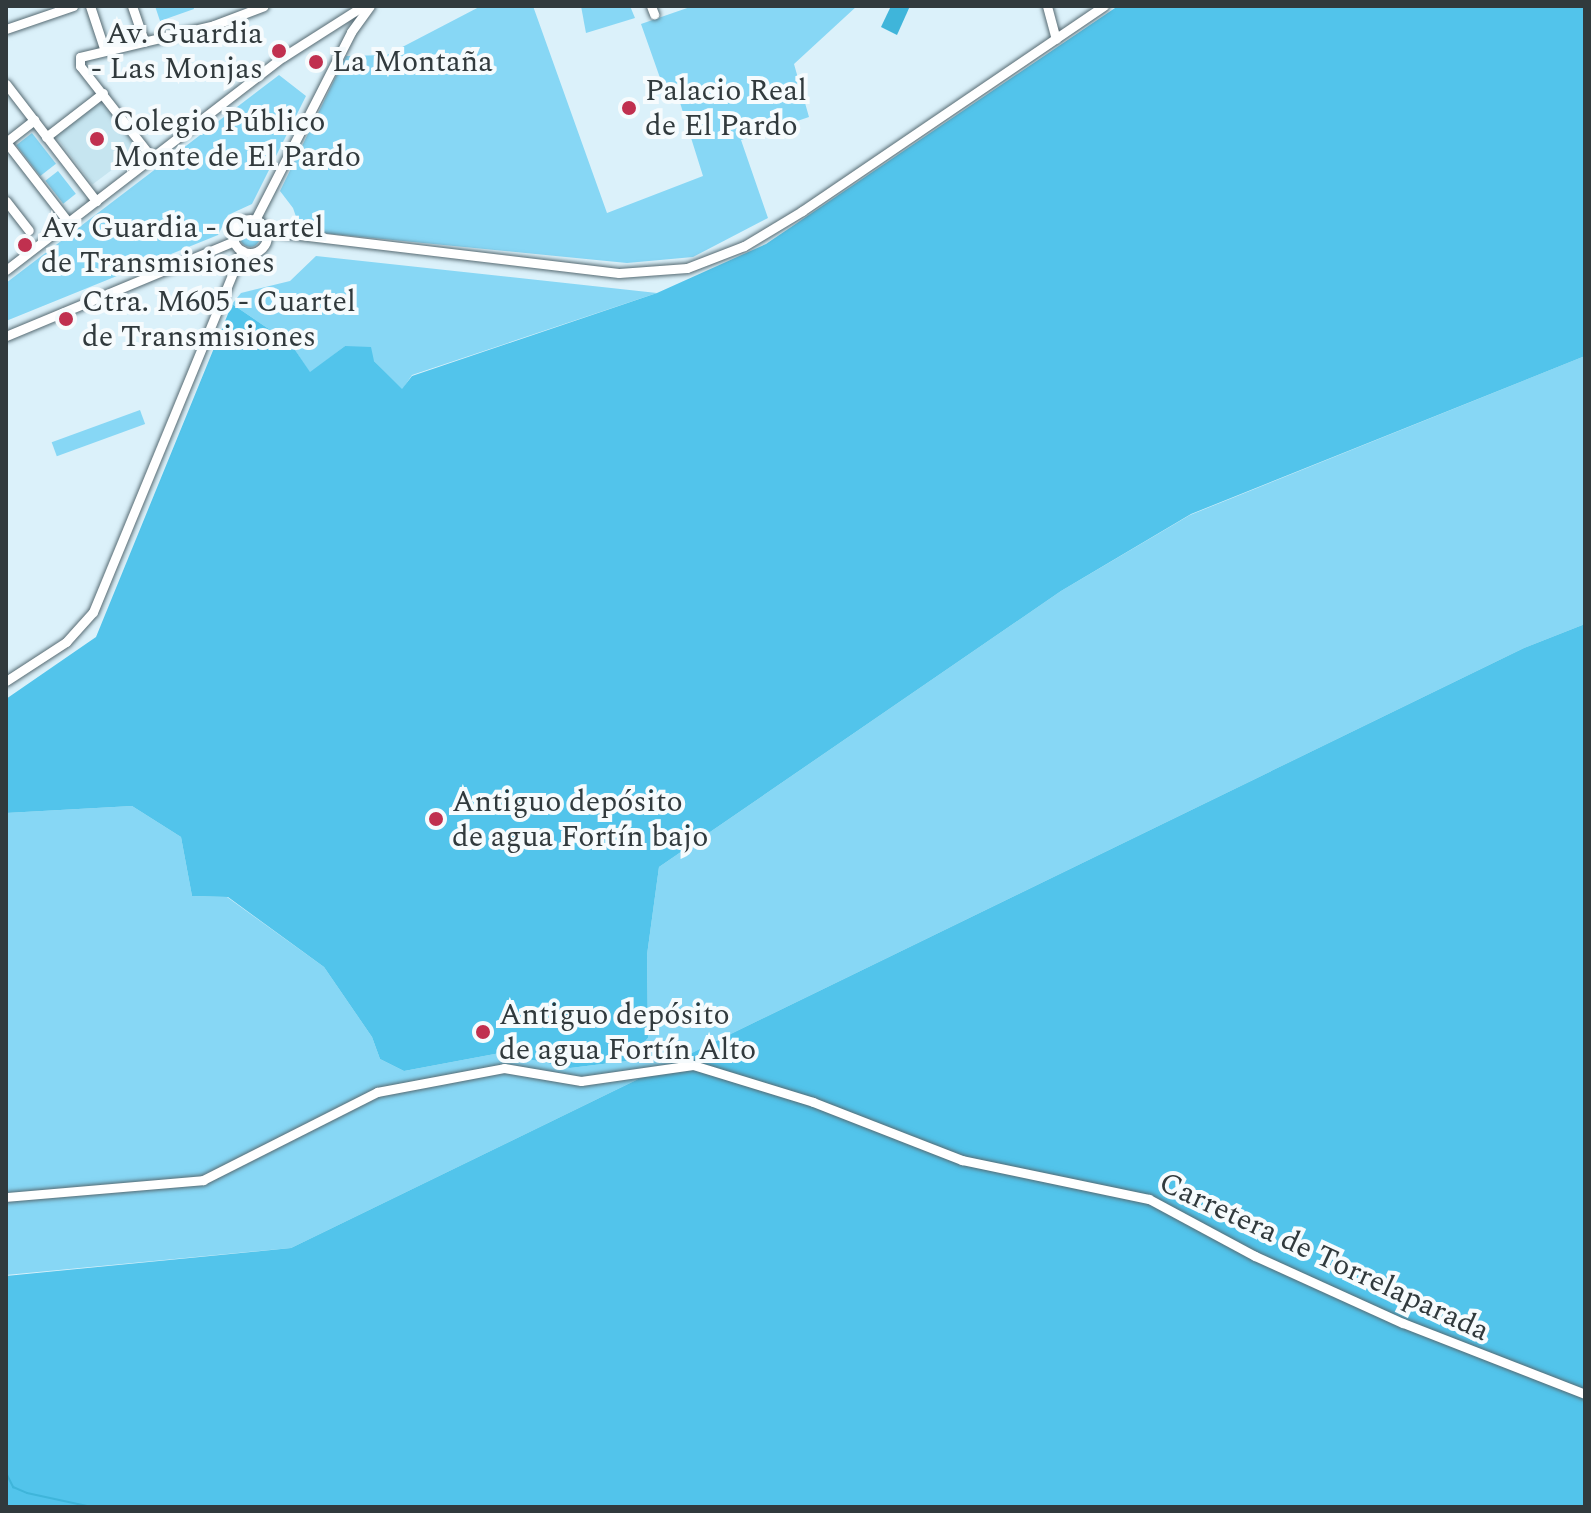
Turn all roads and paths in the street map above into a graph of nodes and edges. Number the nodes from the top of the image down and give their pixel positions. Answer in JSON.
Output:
{"nodes":[{"id":1,"x":36,"y":6,"type":"edge"},
{"id":2,"x":73,"y":6,"type":"edge"},
{"id":3,"x":90,"y":6,"type":"edge"},
{"id":4,"x":132,"y":6,"type":"edge"},
{"id":5,"x":264,"y":6,"type":"edge"},
{"id":6,"x":370,"y":6,"type":"edge"},
{"id":7,"x":1047,"y":6,"type":"edge"},
{"id":8,"x":1104,"y":6,"type":"edge"},
{"id":9,"x":344,"y":10,"type":"edge"},
{"id":10,"x":362,"y":10,"type":"edge"},
{"id":11,"x":40,"y":18,"type":"junction"},
{"id":12,"x":6,"y":29,"type":"edge"},
{"id":13,"x":321,"y":30,"type":"junction"},
{"id":14,"x":348,"y":36,"type":"junction"},
{"id":15,"x":1056,"y":39,"type":"junction"},
{"id":16,"x":144,"y":40,"type":"junction"},
{"id":17,"x":104,"y":48,"type":"junction"},
{"id":18,"x":7,"y":86,"type":"edge"},
{"id":19,"x":103,"y":93,"type":"junction"},
{"id":20,"x":34,"y":120,"type":"junction"},
{"id":21,"x":46,"y":137,"type":"junction"},
{"id":22,"x":6,"y":142,"type":"edge"},
{"id":23,"x":152,"y":158,"type":"junction"},
{"id":24,"x":6,"y":201,"type":"edge"},
{"id":25,"x":96,"y":201,"type":"junction"},
{"id":26,"x":255,"y":220,"type":"junction"},
{"id":27,"x":68,"y":222,"type":"junction"},
{"id":28,"x":29,"y":230,"type":"dead end"},
{"id":29,"x":266,"y":231,"type":"junction"},
{"id":30,"x":293,"y":238,"type":"junction"},
{"id":31,"x":234,"y":241,"type":"junction"},
{"id":32,"x":264,"y":244,"type":"junction"},
{"id":33,"x":242,"y":251,"type":"junction"},
{"id":34,"x":6,"y":270,"type":"edge"},
{"id":35,"x":6,"y":336,"type":"edge"},
{"id":36,"x":6,"y":681,"type":"edge"},
{"id":37,"x":6,"y":1197,"type":"edge"},
{"id":38,"x":1585,"y":1394,"type":"edge"}],
"edges":[{"from":1,"to":11,"type":"street"},
{"from":2,"to":11,"type":"street"},
{"from":3,"to":17,"type":"street"},
{"from":4,"to":16,"type":"street"},
{"from":5,"to":16,"type":"street"},
{"from":6,"to":10,"type":"street"},
{"from":7,"to":15,"type":"street"},
{"from":8,"to":15,"type":"street"},
{"from":9,"to":10,"type":"street"},
{"from":9,"to":13,"type":"street"},
{"from":9,"to":14,"type":"street"},
{"from":10,"to":14,"type":"street"},
{"from":11,"to":12,"type":"street"},
{"from":13,"to":14,"type":"street"},
{"from":13,"to":23,"type":"street"},
{"from":14,"to":26,"type":"street"},
{"from":15,"to":30,"type":"street"},
{"from":16,"to":17,"type":"street"},
{"from":17,"to":19,"type":"street"},
{"from":18,"to":20,"type":"street"},
{"from":19,"to":21,"type":"street"},
{"from":19,"to":23,"type":"street"},
{"from":20,"to":21,"type":"street"},
{"from":20,"to":22,"type":"street"},
{"from":21,"to":25,"type":"street"},
{"from":22,"to":27,"type":"street"},
{"from":23,"to":25,"type":"street"},
{"from":24,"to":28,"type":"street"},
{"from":25,"to":27,"type":"street"},
{"from":26,"to":29,"type":"street"},
{"from":26,"to":31,"type":"street"},
{"from":27,"to":34,"type":"street"},
{"from":29,"to":30,"type":"street"},
{"from":29,"to":32,"type":"street"},
{"from":30,"to":32,"type":"street"},
{"from":31,"to":33,"type":"street"},
{"from":31,"to":35,"type":"street"},
{"from":32,"to":33,"type":"street"},
{"from":33,"to":36,"type":"street"},
{"from":37,"to":38,"type":"street","name":"Carretera de Torrelaparada"}]}
